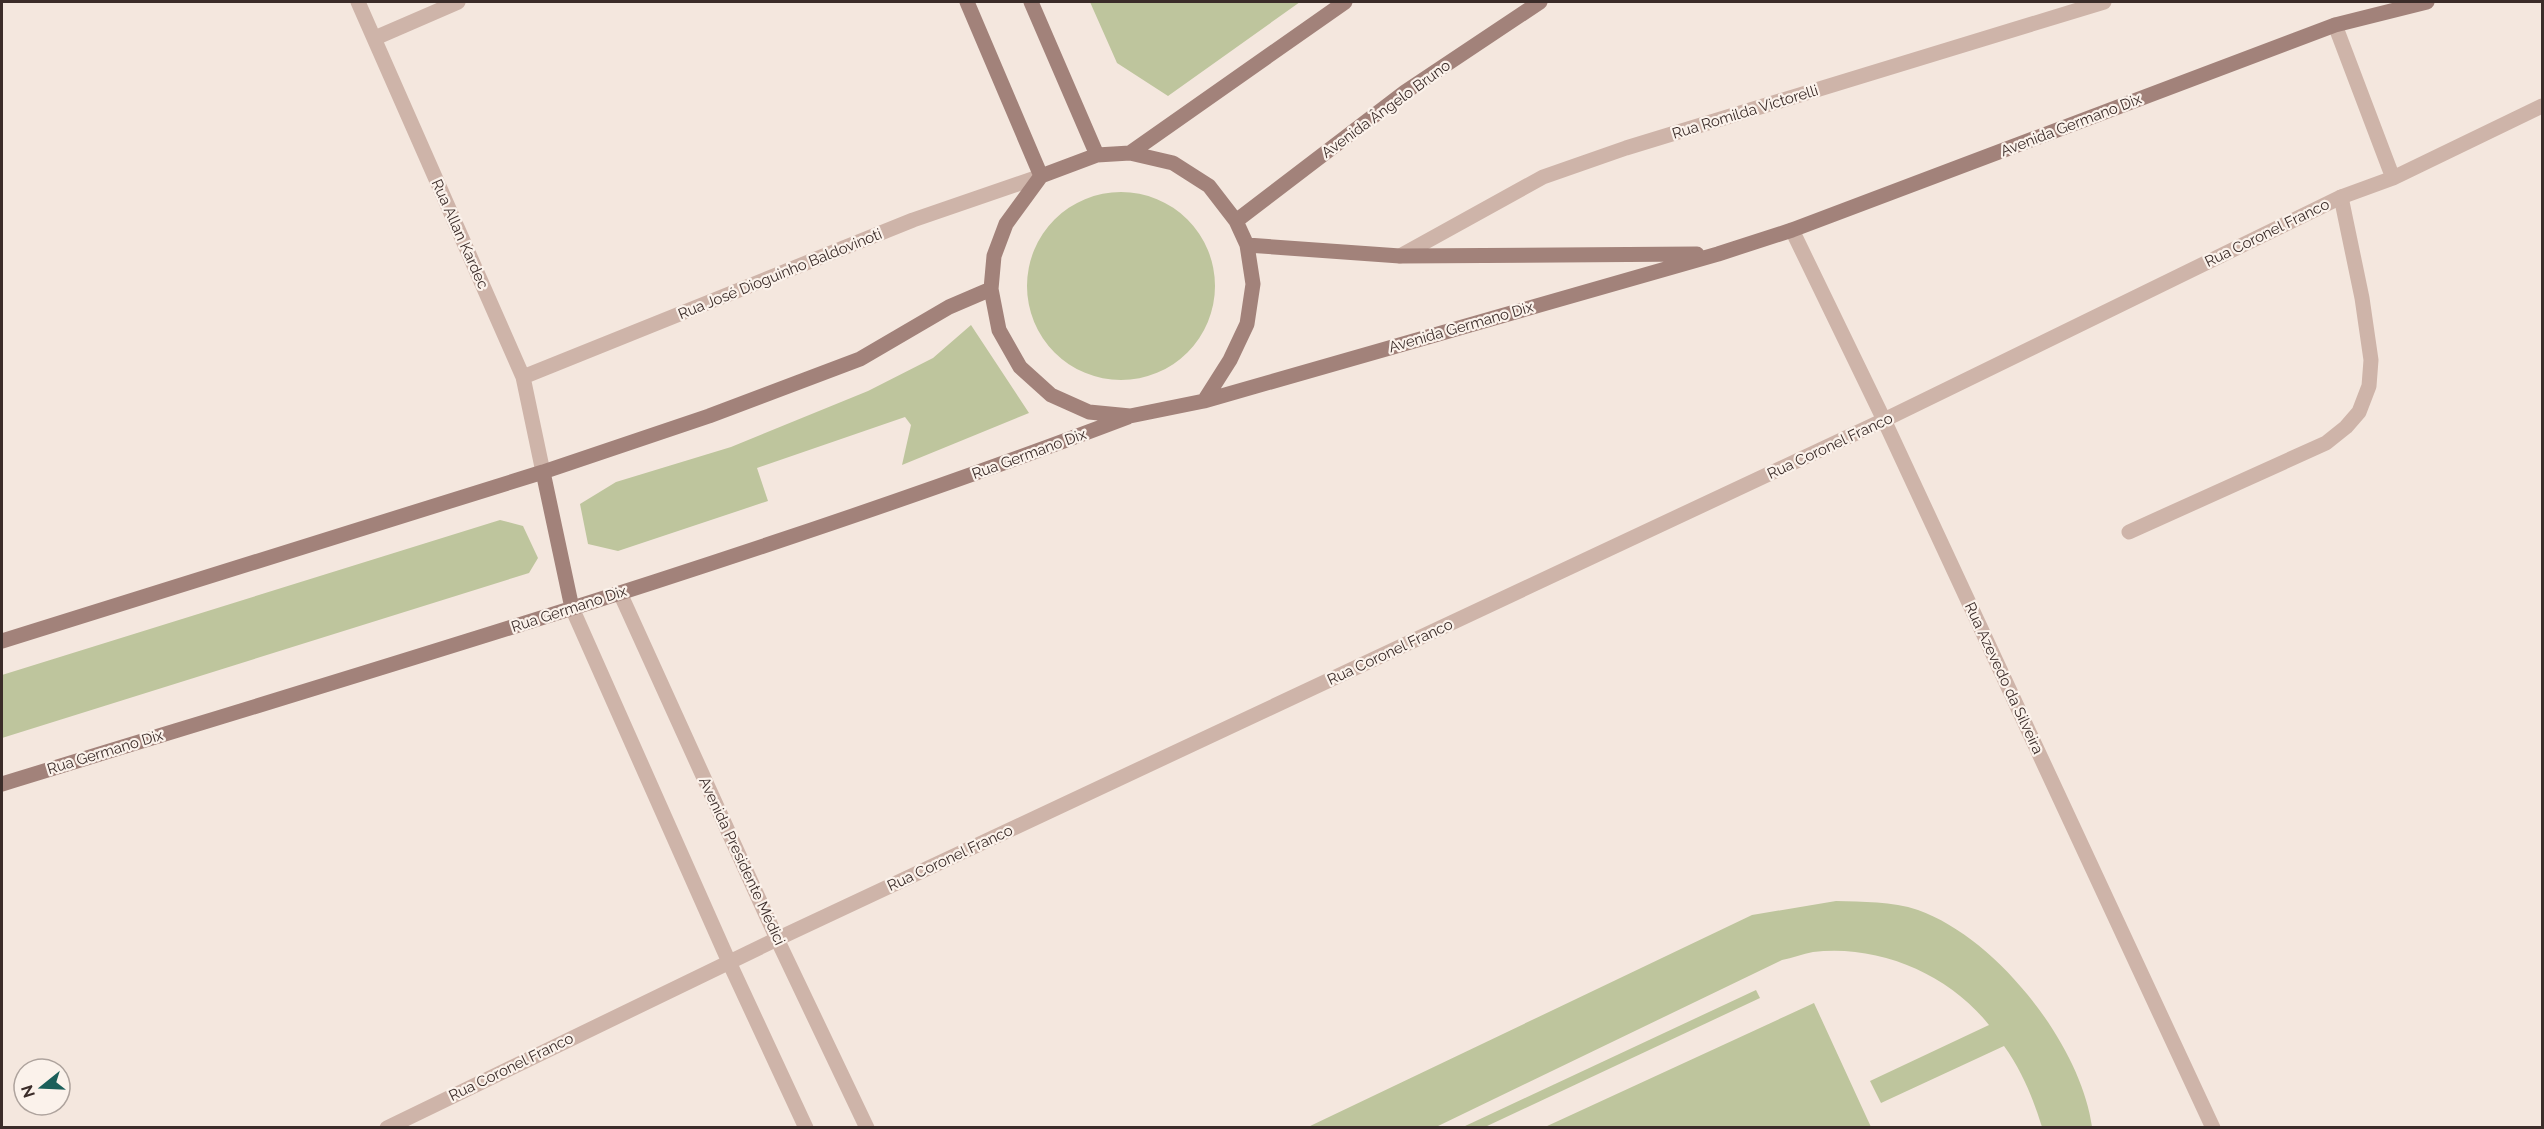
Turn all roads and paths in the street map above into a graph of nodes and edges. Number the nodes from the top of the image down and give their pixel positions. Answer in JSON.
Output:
{"nodes":[{"id":1,"x":358,"y":2,"type":"edge"},
{"id":2,"x":458,"y":2,"type":"edge"},
{"id":3,"x":967,"y":2,"type":"edge"},
{"id":4,"x":1031,"y":2,"type":"edge"},
{"id":5,"x":1345,"y":2,"type":"edge"},
{"id":6,"x":1540,"y":2,"type":"edge"},
{"id":7,"x":2104,"y":2,"type":"edge"},
{"id":8,"x":2427,"y":2,"type":"edge"},
{"id":9,"x":2335,"y":26,"type":"junction"},
{"id":10,"x":375,"y":38,"type":"junction"},
{"id":11,"x":2542,"y":106,"type":"edge"},
{"id":12,"x":1130,"y":153,"type":"junction"},
{"id":13,"x":1097,"y":155,"type":"junction"},
{"id":14,"x":1041,"y":176,"type":"junction"},
{"id":15,"x":2393,"y":178,"type":"junction"},
{"id":16,"x":2342,"y":196,"type":"junction"},
{"id":17,"x":1236,"y":221,"type":"junction"},
{"id":18,"x":1792,"y":230,"type":"junction"},
{"id":19,"x":1247,"y":245,"type":"junction"},
{"id":20,"x":1718,"y":254,"type":"junction"},
{"id":21,"x":1400,"y":256,"type":"junction"},
{"id":22,"x":991,"y":289,"type":"junction"},
{"id":23,"x":522,"y":377,"type":"junction"},
{"id":24,"x":1204,"y":401,"type":"junction"},
{"id":25,"x":1130,"y":416,"type":"junction"},
{"id":26,"x":1884,"y":420,"type":"junction"},
{"id":27,"x":543,"y":472,"type":"junction"},
{"id":28,"x":2129,"y":532,"type":"dead end"},
{"id":29,"x":620,"y":593,"type":"junction"},
{"id":30,"x":572,"y":608,"type":"junction"},
{"id":31,"x":2,"y":641,"type":"edge"},
{"id":32,"x":2,"y":784,"type":"edge"},
{"id":33,"x":777,"y":939,"type":"junction"},
{"id":34,"x":729,"y":962,"type":"junction"},
{"id":35,"x":387,"y":1128,"type":"edge"},
{"id":36,"x":806,"y":1128,"type":"edge"},
{"id":37,"x":867,"y":1128,"type":"edge"},
{"id":38,"x":2213,"y":1128,"type":"edge"}],
"edges":[{"from":1,"to":10,"type":"street","name":"Rua Allan Kardec"},
{"from":2,"to":10,"type":"street"},
{"from":3,"to":14,"type":"main road"},
{"from":4,"to":13,"type":"main road"},
{"from":5,"to":12,"type":"main road"},
{"from":6,"to":17,"type":"main road","name":"Avenida Ângelo Bruno"},
{"from":7,"to":21,"type":"street","name":"Rua Romilda Victorelli"},
{"from":8,"to":9,"type":"main road","name":"Avenida Germano Dix"},
{"from":9,"to":15,"type":"street"},
{"from":9,"to":18,"type":"main road","name":"Avenida Germano Dix"},
{"from":10,"to":23,"type":"street","name":"Rua Allan Kardec"},
{"from":11,"to":15,"type":"street","name":"Rua Coronel Franco"},
{"from":12,"to":13,"type":"main road"},
{"from":12,"to":17,"type":"main road"},
{"from":13,"to":14,"type":"main road"},
{"from":14,"to":22,"type":"main road"},
{"from":14,"to":23,"type":"street","name":"Rua José Dioguinho Baldovinoti"},
{"from":15,"to":16,"type":"street","name":"Rua Coronel Franco"},
{"from":16,"to":26,"type":"street","name":"Rua Coronel Franco"},
{"from":16,"to":28,"type":"street"},
{"from":17,"to":19,"type":"main road"},
{"from":18,"to":20,"type":"main road","name":"Avenida Germano Dix"},
{"from":18,"to":26,"type":"street","name":"Rua Azevedo da Silveira"},
{"from":19,"to":21,"type":"main road","name":"Avenida Germano Dix"},
{"from":19,"to":24,"type":"main road"},
{"from":20,"to":21,"type":"main road","name":"Avenida Germano Dix"},
{"from":20,"to":24,"type":"main road","name":"Avenida Germano Dix"},
{"from":22,"to":25,"type":"main road"},
{"from":22,"to":27,"type":"main road"},
{"from":23,"to":27,"type":"street","name":"Rua Allan Kardec"},
{"from":24,"to":25,"type":"main road","name":"Avenida Germano Dix"},
{"from":25,"to":29,"type":"main road","name":"Rua Germano Dix"},
{"from":26,"to":33,"type":"street","name":"Rua Coronel Franco"},
{"from":26,"to":38,"type":"street","name":"Rua Azevedo da Silveira"},
{"from":27,"to":30,"type":"main road"},
{"from":27,"to":31,"type":"main road"},
{"from":29,"to":30,"type":"main road","name":"Rua Germano Dix"},
{"from":29,"to":33,"type":"street","name":"Avenida Presidente Médici"},
{"from":30,"to":32,"type":"main road","name":"Rua Germano Dix"},
{"from":30,"to":34,"type":"street"},
{"from":33,"to":34,"type":"street","name":"Rua Coronel Franco"},
{"from":33,"to":37,"type":"street","name":"Avenida Presidente Médici"},
{"from":34,"to":35,"type":"street","name":"Rua Coronel Franco"},
{"from":34,"to":36,"type":"street"}]}
